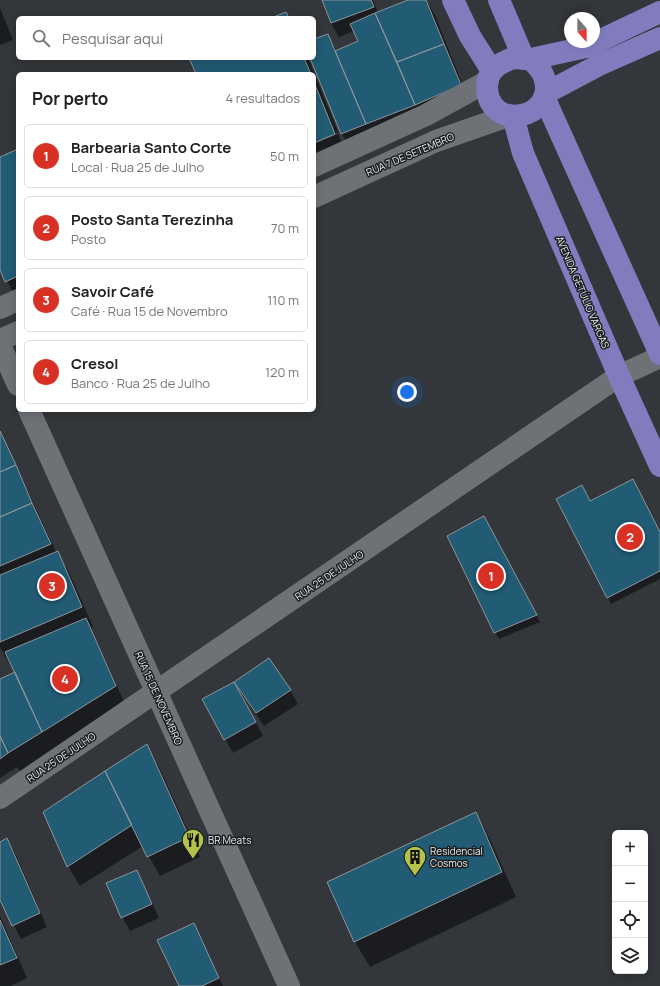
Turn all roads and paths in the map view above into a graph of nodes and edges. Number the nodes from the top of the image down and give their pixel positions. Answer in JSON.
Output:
{"nodes":[{"id":1,"x":453,"y":0,"type":"edge"},
{"id":2,"x":499,"y":0,"type":"edge"},
{"id":3,"x":660,"y":12,"type":"edge"},
{"id":4,"x":660,"y":38,"type":"edge"},
{"id":5,"x":528,"y":59,"type":"junction"},
{"id":6,"x":490,"y":76,"type":"junction"},
{"id":7,"x":545,"y":95,"type":"junction"},
{"id":8,"x":511,"y":116,"type":"junction"},
{"id":9,"x":316,"y":165,"type":"edge"},
{"id":10,"x":316,"y":196,"type":"edge"},
{"id":11,"x":16,"y":301,"type":"edge"},
{"id":12,"x":0,"y":308,"type":"edge"},
{"id":13,"x":16,"y":333,"type":"edge"},
{"id":14,"x":0,"y":340,"type":"edge"},
{"id":15,"x":0,"y":345,"type":"edge"},
{"id":16,"x":660,"y":354,"type":"edge"},
{"id":17,"x":660,"y":357,"type":"edge"},
{"id":18,"x":619,"y":376,"type":"junction"},
{"id":19,"x":16,"y":381,"type":"edge"},
{"id":20,"x":30,"y":412,"type":"edge"},
{"id":21,"x":660,"y":466,"type":"edge"},
{"id":22,"x":156,"y":693,"type":"junction"},
{"id":23,"x":0,"y":798,"type":"edge"},
{"id":24,"x":289,"y":986,"type":"edge"}],
"edges":[{"from":1,"to":6,"type":"main road"},
{"from":2,"to":5,"type":"main road"},
{"from":3,"to":5,"type":"main road"},
{"from":4,"to":7,"type":"main road"},
{"from":5,"to":6,"type":"main road"},
{"from":5,"to":7,"type":"main road"},
{"from":6,"to":8,"type":"main road"},
{"from":6,"to":9,"type":"street"},
{"from":7,"to":8,"type":"main road"},
{"from":7,"to":16,"type":"main road"},
{"from":8,"to":10,"type":"street","name":"RUA 7 DE SETEMBRO"},
{"from":8,"to":18,"type":"main road","name":"AVENIDA GETÚLIO VARGAS"},
{"from":11,"to":12,"type":"street"},
{"from":13,"to":14,"type":"street"},
{"from":15,"to":19,"type":"street"},
{"from":17,"to":18,"type":"street","name":"RUA 25 DE JULHO"},
{"from":18,"to":21,"type":"main road","name":"AVENIDA GETÚLIO VARGAS"},
{"from":18,"to":22,"type":"street","name":"RUA 25 DE JULHO"},
{"from":20,"to":22,"type":"street","name":"RUA 15 DE NOVEMBRO"},
{"from":22,"to":23,"type":"street","name":"RUA 25 DE JULHO"},
{"from":22,"to":24,"type":"street","name":"RUA 15 DE NOVEMBRO"}]}
